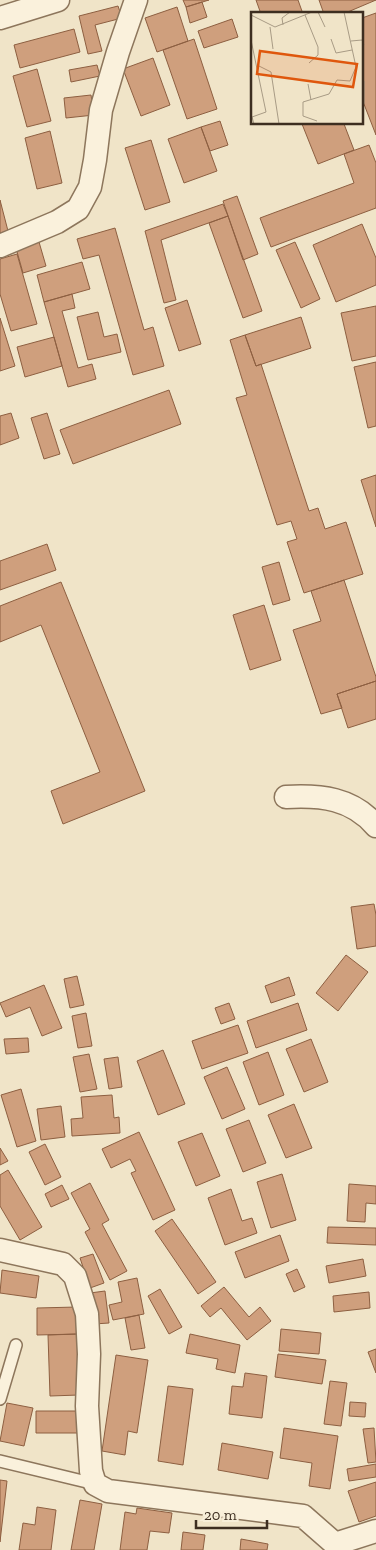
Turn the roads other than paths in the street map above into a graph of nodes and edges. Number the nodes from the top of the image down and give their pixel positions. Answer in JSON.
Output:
{"nodes":[{"id":1,"x":58,"y":0,"type":"edge"},
{"id":2,"x":136,"y":0,"type":"edge"},
{"id":3,"x":0,"y":18,"type":"edge"},
{"id":4,"x":0,"y":246,"type":"edge"},
{"id":5,"x":286,"y":798,"type":"dead end"},
{"id":6,"x":376,"y":826,"type":"edge"},
{"id":7,"x":0,"y":1250,"type":"edge"},
{"id":8,"x":16,"y":1346,"type":"dead end"},
{"id":9,"x":0,"y":1399,"type":"edge"},
{"id":10,"x":0,"y":1461,"type":"edge"},
{"id":11,"x":95,"y":1484,"type":"junction"},
{"id":12,"x":376,"y":1531,"type":"edge"},
{"id":13,"x":335,"y":1547,"type":"edge"}],
"edges":[{"from":1,"to":3,"type":"street"},
{"from":2,"to":4,"type":"street"},
{"from":5,"to":6,"type":"street"},
{"from":7,"to":11,"type":"street"},
{"from":8,"to":9,"type":"lane"},
{"from":10,"to":11,"type":"lane"},
{"from":11,"to":13,"type":"street"},
{"from":12,"to":13,"type":"street"}]}
